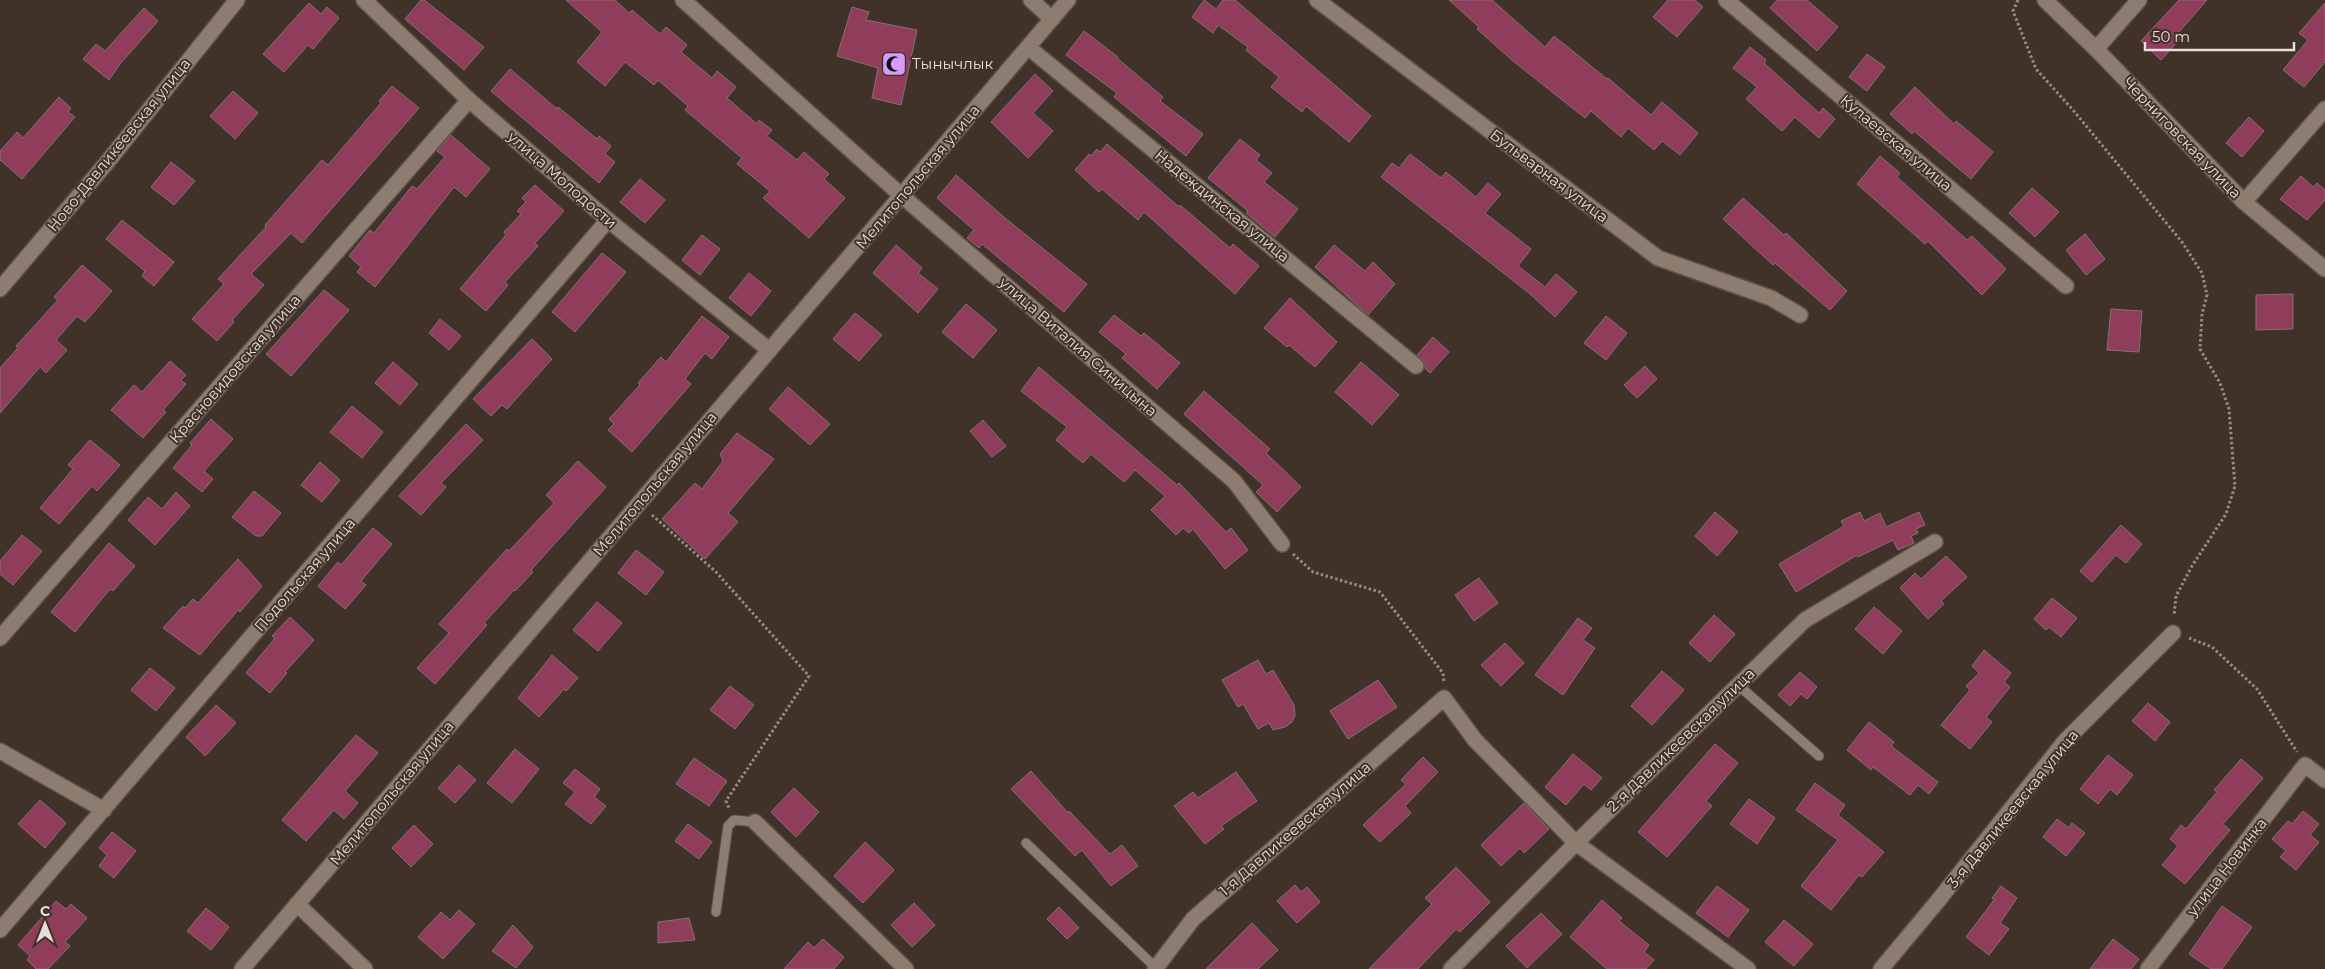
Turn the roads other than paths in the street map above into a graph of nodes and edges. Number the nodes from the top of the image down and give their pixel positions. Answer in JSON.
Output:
{"nodes":[{"id":1,"x":237,"y":0,"type":"edge"},
{"id":2,"x":364,"y":0,"type":"edge"},
{"id":3,"x":683,"y":0,"type":"edge"},
{"id":4,"x":1031,"y":0,"type":"edge"},
{"id":5,"x":1068,"y":0,"type":"edge"},
{"id":6,"x":1317,"y":0,"type":"edge"},
{"id":7,"x":1726,"y":0,"type":"edge"},
{"id":8,"x":2045,"y":0,"type":"edge"},
{"id":9,"x":2139,"y":0,"type":"edge"},
{"id":10,"x":1052,"y":19,"type":"junction"},
{"id":11,"x":1028,"y":47,"type":"junction"},
{"id":12,"x":2096,"y":49,"type":"junction"},
{"id":13,"x":469,"y":100,"type":"junction"},
{"id":14,"x":2325,"y":108,"type":"edge"},
{"id":15,"x":902,"y":196,"type":"junction"},
{"id":16,"x":2244,"y":202,"type":"junction"},
{"id":17,"x":608,"y":220,"type":"junction"},
{"id":18,"x":2325,"y":269,"type":"edge"},
{"id":19,"x":2066,"y":286,"type":"dead end"},
{"id":20,"x":0,"y":289,"type":"edge"},
{"id":21,"x":1800,"y":315,"type":"dead end"},
{"id":22,"x":769,"y":350,"type":"junction"},
{"id":23,"x":1416,"y":366,"type":"dead end"},
{"id":24,"x":1935,"y":542,"type":"dead end"},
{"id":25,"x":1282,"y":544,"type":"road end"},
{"id":26,"x":2172,"y":633,"type":"road end"},
{"id":27,"x":0,"y":638,"type":"edge"},
{"id":28,"x":1738,"y":686,"type":"junction"},
{"id":29,"x":0,"y":751,"type":"edge"},
{"id":30,"x":1819,"y":756,"type":"dead end"},
{"id":31,"x":2325,"y":780,"type":"edge"},
{"id":32,"x":104,"y":810,"type":"junction"},
{"id":33,"x":755,"y":822,"type":"joint"},
{"id":34,"x":1026,"y":843,"type":"dead end"},
{"id":35,"x":1576,"y":843,"type":"junction"},
{"id":36,"x":297,"y":904,"type":"junction"},
{"id":37,"x":716,"y":912,"type":"dead end"},
{"id":38,"x":0,"y":930,"type":"edge"},
{"id":39,"x":1156,"y":968,"type":"edge"},
{"id":40,"x":242,"y":969,"type":"edge"},
{"id":41,"x":366,"y":969,"type":"edge"},
{"id":42,"x":906,"y":969,"type":"edge"},
{"id":43,"x":1451,"y":969,"type":"edge"},
{"id":44,"x":1748,"y":969,"type":"edge"},
{"id":45,"x":1881,"y":969,"type":"edge"},
{"id":46,"x":2148,"y":969,"type":"edge"}],
"edges":[{"from":1,"to":20,"type":"street","name":"Ново-Давликеевская улица"},
{"from":2,"to":13,"type":"street","name":"улица Молодости"},
{"from":3,"to":15,"type":"street","name":"улица Виталия Синицына"},
{"from":4,"to":10,"type":"street"},
{"from":5,"to":10,"type":"street","name":"Мелитопольская улица"},
{"from":6,"to":21,"type":"street","name":"Бульварная улица"},
{"from":7,"to":19,"type":"street","name":"Кулаевская улица"},
{"from":8,"to":12,"type":"street","name":"Черниговская улица"},
{"from":9,"to":12,"type":"street"},
{"from":10,"to":11,"type":"street","name":"Мелитопольская улица"},
{"from":11,"to":15,"type":"street","name":"Мелитопольская улица"},
{"from":11,"to":23,"type":"street","name":"Надеждинская улица"},
{"from":12,"to":16,"type":"street","name":"Черниговская улица"},
{"from":13,"to":17,"type":"street","name":"улица Молодости"},
{"from":13,"to":27,"type":"street","name":"Красновидовская улица"},
{"from":14,"to":16,"type":"street"},
{"from":15,"to":22,"type":"street","name":"Мелитопольская улица"},
{"from":15,"to":25,"type":"street","name":"улица Виталия Синицына"},
{"from":16,"to":18,"type":"street","name":"Черниговская улица"},
{"from":17,"to":22,"type":"street","name":"улица Молодости"},
{"from":17,"to":32,"type":"street","name":"Подольская улица"},
{"from":22,"to":36,"type":"street","name":"Мелитопольская улица"},
{"from":24,"to":28,"type":"street","name":"2-я Давликеевская улица"},
{"from":26,"to":45,"type":"street","name":"3-я Давликеевская улица"},
{"from":28,"to":30,"type":"lane"},
{"from":28,"to":35,"type":"street","name":"2-я Давликеевская улица"},
{"from":29,"to":32,"type":"street"},
{"from":31,"to":46,"type":"street","name":"улица Новинка"},
{"from":32,"to":38,"type":"street","name":"Подольская улица"},
{"from":33,"to":37,"type":"lane"},
{"from":33,"to":42,"type":"street"},
{"from":34,"to":39,"type":"lane"},
{"from":35,"to":39,"type":"street","name":"1-я Давликеевская улица"},
{"from":35,"to":43,"type":"street","name":"2-я Давликеевская улица"},
{"from":35,"to":44,"type":"street"},
{"from":36,"to":40,"type":"street","name":"Мелитопольская улица"},
{"from":36,"to":41,"type":"street"}]}
